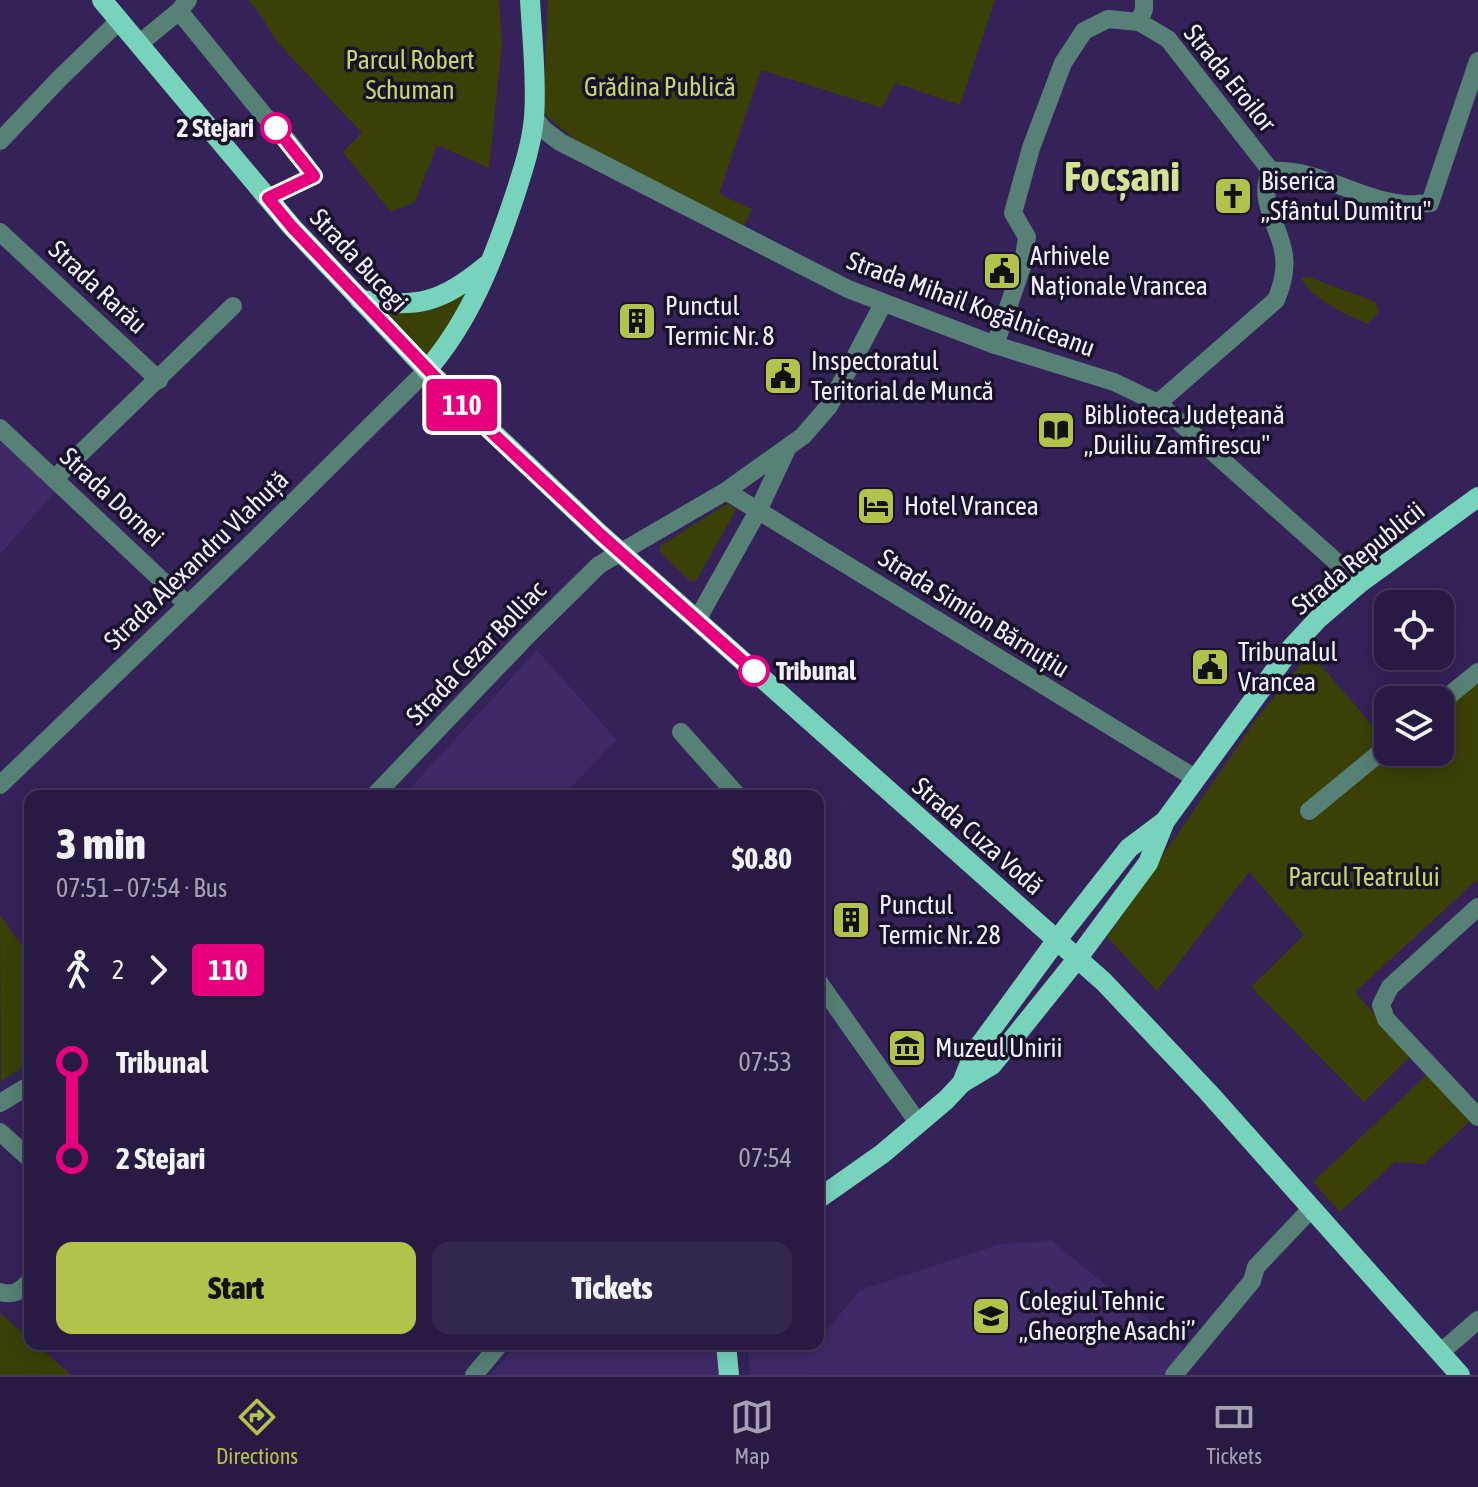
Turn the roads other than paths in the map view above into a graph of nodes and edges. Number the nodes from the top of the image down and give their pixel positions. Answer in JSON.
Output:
{"nodes":[{"id":1,"x":102,"y":0,"type":"edge"},
{"id":2,"x":530,"y":0,"type":"edge"},
{"id":3,"x":1144,"y":0,"type":"edge"},
{"id":4,"x":184,"y":6,"type":"edge"},
{"id":5,"x":120,"y":20,"type":"junction"},
{"id":6,"x":1139,"y":22,"type":"junction"},
{"id":7,"x":140,"y":43,"type":"junction"},
{"id":8,"x":1478,"y":61,"type":"edge"},
{"id":9,"x":534,"y":117,"type":"junction"},
{"id":10,"x":0,"y":141,"type":"edge"},
{"id":11,"x":1271,"y":171,"type":"junction"},
{"id":12,"x":268,"y":198,"type":"junction"},
{"id":13,"x":0,"y":232,"type":"edge"},
{"id":14,"x":490,"y":263,"type":"junction"},
{"id":15,"x":360,"y":300,"type":"junction"},
{"id":16,"x":883,"y":304,"type":"junction"},
{"id":17,"x":233,"y":306,"type":"dead end"},
{"id":18,"x":995,"y":345,"type":"junction"},
{"id":19,"x":427,"y":370,"type":"junction"},
{"id":20,"x":159,"y":380,"type":"junction"},
{"id":21,"x":1158,"y":403,"type":"junction"},
{"id":22,"x":0,"y":428,"type":"edge"},
{"id":23,"x":788,"y":449,"type":"junction"},
{"id":24,"x":54,"y":479,"type":"junction"},
{"id":25,"x":726,"y":491,"type":"junction"},
{"id":26,"x":1478,"y":497,"type":"edge"},
{"id":27,"x":758,"y":511,"type":"junction"},
{"id":28,"x":620,"y":551,"type":"junction"},
{"id":29,"x":1360,"y":583,"type":"junction"},
{"id":30,"x":188,"y":605,"type":"junction"},
{"id":31,"x":697,"y":620,"type":"junction"},
{"id":32,"x":1478,"y":672,"type":"edge"},
{"id":33,"x":1454,"y":692,"type":"edge"},
{"id":34,"x":681,"y":732,"type":"dead end"},
{"id":35,"x":1374,"y":758,"type":"edge"},
{"id":36,"x":1195,"y":778,"type":"junction"},
{"id":37,"x":0,"y":785,"type":"edge"},
{"id":38,"x":380,"y":790,"type":"edge"},
{"id":39,"x":733,"y":790,"type":"edge"},
{"id":40,"x":1309,"y":811,"type":"dead end"},
{"id":41,"x":1165,"y":821,"type":"junction"},
{"id":42,"x":1478,"y":907,"type":"edge"},
{"id":43,"x":1056,"y":941,"type":"junction"},
{"id":44,"x":1077,"y":959,"type":"junction"},
{"id":45,"x":824,"y":989,"type":"edge"},
{"id":46,"x":962,"y":1083,"type":"junction"},
{"id":47,"x":24,"y":1089,"type":"edge"},
{"id":48,"x":0,"y":1103,"type":"edge"},
{"id":49,"x":1478,"y":1117,"type":"edge"},
{"id":50,"x":919,"y":1124,"type":"junction"},
{"id":51,"x":0,"y":1132,"type":"edge"},
{"id":52,"x":24,"y":1154,"type":"edge"},
{"id":53,"x":824,"y":1195,"type":"edge"},
{"id":54,"x":1310,"y":1210,"type":"junction"},
{"id":55,"x":24,"y":1288,"type":"edge"},
{"id":56,"x":0,"y":1292,"type":"edge"},
{"id":57,"x":1478,"y":1320,"type":"edge"},
{"id":58,"x":495,"y":1350,"type":"edge"},
{"id":59,"x":727,"y":1350,"type":"edge"},
{"id":60,"x":1441,"y":1352,"type":"junction"},
{"id":61,"x":474,"y":1375,"type":"edge"},
{"id":62,"x":729,"y":1375,"type":"edge"},
{"id":63,"x":1174,"y":1375,"type":"edge"},
{"id":64,"x":1460,"y":1375,"type":"edge"}],
"edges":[{"from":1,"to":5,"type":"main road","name":"Strada Bucegi"},
{"from":2,"to":9,"type":"main road"},
{"from":3,"to":6,"type":"street"},
{"from":4,"to":7,"type":"street"},
{"from":4,"to":12,"type":"street"},
{"from":5,"to":7,"type":"main road","name":"Strada Bucegi"},
{"from":5,"to":10,"type":"street"},
{"from":6,"to":11,"type":"street","name":"Strada Eroilor"},
{"from":6,"to":18,"type":"street"},
{"from":7,"to":12,"type":"main road","name":"Strada Bucegi"},
{"from":8,"to":11,"type":"street"},
{"from":9,"to":14,"type":"main road"},
{"from":9,"to":16,"type":"street","name":"Strada Mihail Kogălniceanu"},
{"from":11,"to":21,"type":"street","name":"Strada Eroilor"},
{"from":12,"to":15,"type":"main road","name":"Strada Bucegi"},
{"from":13,"to":20,"type":"street","name":"Strada Rarău"},
{"from":14,"to":15,"type":"main road"},
{"from":14,"to":19,"type":"main road"},
{"from":15,"to":19,"type":"main road","name":"Strada Bucegi"},
{"from":16,"to":18,"type":"street","name":"Strada Mihail Kogălniceanu"},
{"from":16,"to":23,"type":"street"},
{"from":17,"to":20,"type":"street"},
{"from":18,"to":21,"type":"street","name":"Strada Mihail Kogălniceanu"},
{"from":19,"to":28,"type":"main road","name":"Strada Cuza Vodă"},
{"from":19,"to":30,"type":"street","name":"Strada Alexandru Vlahuță"},
{"from":20,"to":24,"type":"street"},
{"from":21,"to":29,"type":"street","name":"Strada Mihail Kogălniceanu"},
{"from":22,"to":24,"type":"street","name":"Strada Dornei"},
{"from":23,"to":25,"type":"street","name":"Strada Cezar Bolliac"},
{"from":23,"to":27,"type":"street"},
{"from":24,"to":30,"type":"street","name":"Strada Dornei"},
{"from":25,"to":27,"type":"street","name":"Strada Simion Bărnuțiu"},
{"from":25,"to":28,"type":"street","name":"Strada Cezar Bolliac"},
{"from":26,"to":29,"type":"main road","name":"Strada Republicii"},
{"from":27,"to":31,"type":"street"},
{"from":27,"to":36,"type":"street","name":"Strada Simion Bărnuțiu"},
{"from":28,"to":31,"type":"main road","name":"Strada Cuza Vodă"},
{"from":28,"to":38,"type":"street","name":"Strada Cezar Bolliac"},
{"from":29,"to":36,"type":"main road","name":"Strada Republicii"},
{"from":30,"to":37,"type":"street","name":"Strada Alexandru Vlahuță"},
{"from":31,"to":43,"type":"main road","name":"Strada Cuza Vodă"},
{"from":32,"to":33,"type":"street"},
{"from":34,"to":39,"type":"street"},
{"from":35,"to":40,"type":"street"},
{"from":36,"to":41,"type":"main road","name":"Strada Republicii"},
{"from":41,"to":43,"type":"main road","name":"Strada Republicii"},
{"from":41,"to":44,"type":"main road","name":"Strada Republicii"},
{"from":42,"to":49,"type":"street"},
{"from":43,"to":44,"type":"main road","name":"Strada Cuza Vodă"},
{"from":43,"to":46,"type":"main road","name":"Strada Republicii"},
{"from":44,"to":46,"type":"main road","name":"Strada Republicii"},
{"from":44,"to":54,"type":"main road","name":"Strada Cuza Vodă"},
{"from":45,"to":50,"type":"street"},
{"from":46,"to":50,"type":"main road","name":"Strada Republicii"},
{"from":47,"to":48,"type":"street"},
{"from":50,"to":53,"type":"main road","name":"Strada Republicii"},
{"from":51,"to":52,"type":"street"},
{"from":54,"to":60,"type":"main road","name":"Strada Cuza Vodă"},
{"from":54,"to":63,"type":"street"},
{"from":55,"to":56,"type":"street"},
{"from":57,"to":60,"type":"street"},
{"from":58,"to":61,"type":"street"},
{"from":59,"to":62,"type":"main road"},
{"from":60,"to":64,"type":"main road","name":"Strada Cuza Vodă"}]}
